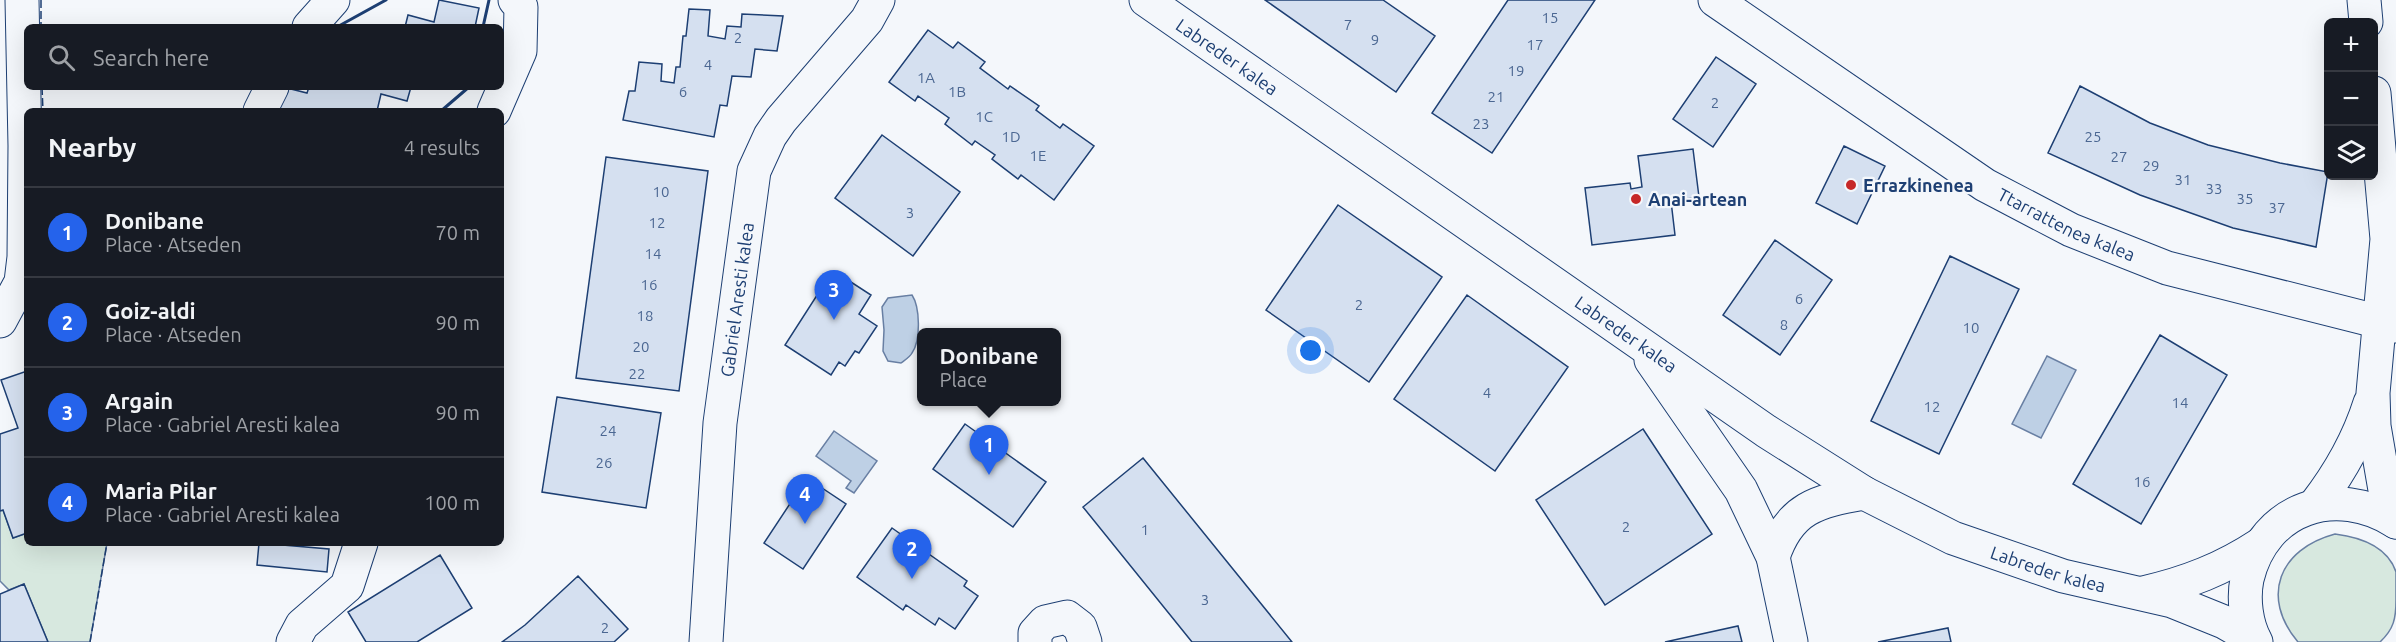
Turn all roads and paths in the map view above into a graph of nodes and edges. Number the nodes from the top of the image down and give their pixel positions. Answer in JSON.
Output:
{"nodes":[{"id":1,"x":22,"y":0,"type":"edge"},
{"id":2,"x":333,"y":0,"type":"edge"},
{"id":3,"x":1715,"y":0,"type":"edge"},
{"id":4,"x":2364,"y":0,"type":"edge"},
{"id":5,"x":893,"y":1,"type":"edge"},
{"id":6,"x":522,"y":2,"type":"edge"},
{"id":7,"x":1154,"y":3,"type":"edge"},
{"id":8,"x":2366,"y":18,"type":"edge"},
{"id":9,"x":312,"y":24,"type":"edge"},
{"id":10,"x":504,"y":88,"type":"edge"},
{"id":11,"x":270,"y":90,"type":"edge"},
{"id":12,"x":503,"y":90,"type":"edge"},
{"id":13,"x":24,"y":108,"type":"edge"},
{"id":14,"x":262,"y":108,"type":"edge"},
{"id":15,"x":495,"y":108,"type":"edge"},
{"id":16,"x":2376,"y":126,"type":"edge"},
{"id":17,"x":24,"y":147,"type":"edge"},
{"id":18,"x":0,"y":172,"type":"edge"},
{"id":19,"x":0,"y":220,"type":"edge"},
{"id":20,"x":24,"y":257,"type":"joint"},
{"id":21,"x":0,"y":321,"type":"edge"},
{"id":22,"x":2388,"y":325,"type":"edge"},
{"id":23,"x":1640,"y":342,"type":"junction"},
{"id":24,"x":2373,"y":393,"type":"junction"},
{"id":25,"x":1864,"y":494,"type":"junction"},
{"id":26,"x":2315,"y":506,"type":"junction"},
{"id":27,"x":2396,"y":522,"type":"edge"},
{"id":28,"x":2261,"y":544,"type":"junction"},
{"id":29,"x":360,"y":546,"type":"edge"},
{"id":30,"x":1773,"y":557,"type":"junction"},
{"id":31,"x":2143,"y":593,"type":"junction"},
{"id":32,"x":2255,"y":641,"type":"edge"},
{"id":33,"x":292,"y":642,"type":"edge"},
{"id":34,"x":706,"y":642,"type":"edge"},
{"id":35,"x":1035,"y":642,"type":"edge"},
{"id":36,"x":1085,"y":642,"type":"edge"},
{"id":37,"x":1791,"y":642,"type":"edge"}],
"edges":[{"from":1,"to":13,"type":"street"},
{"from":2,"to":9,"type":"street"},
{"from":3,"to":22,"type":"street","name":"Ttarrattenea kalea"},
{"from":4,"to":8,"type":"street"},
{"from":5,"to":34,"type":"street","name":"Gabriel Aresti kalea"},
{"from":6,"to":10,"type":"street"},
{"from":7,"to":23,"type":"street","name":"Labreder kalea"},
{"from":11,"to":14,"type":"street"},
{"from":12,"to":15,"type":"street"},
{"from":16,"to":22,"type":"street"},
{"from":17,"to":18,"type":"street"},
{"from":19,"to":20,"type":"street"},
{"from":20,"to":21,"type":"street"},
{"from":22,"to":24,"type":"street"},
{"from":23,"to":25,"type":"street","name":"Labreder kalea"},
{"from":23,"to":30,"type":"street"},
{"from":24,"to":26,"type":"street"},
{"from":24,"to":27,"type":"street"},
{"from":25,"to":30,"type":"street"},
{"from":25,"to":31,"type":"street","name":"Labreder kalea"},
{"from":26,"to":27,"type":"street"},
{"from":26,"to":28,"type":"street"},
{"from":28,"to":31,"type":"street","name":"Labreder kalea"},
{"from":28,"to":32,"type":"street"},
{"from":29,"to":33,"type":"street"},
{"from":30,"to":37,"type":"street"},
{"from":31,"to":32,"type":"street","name":"Labreder kalea"},
{"from":35,"to":36,"type":"street"}]}
